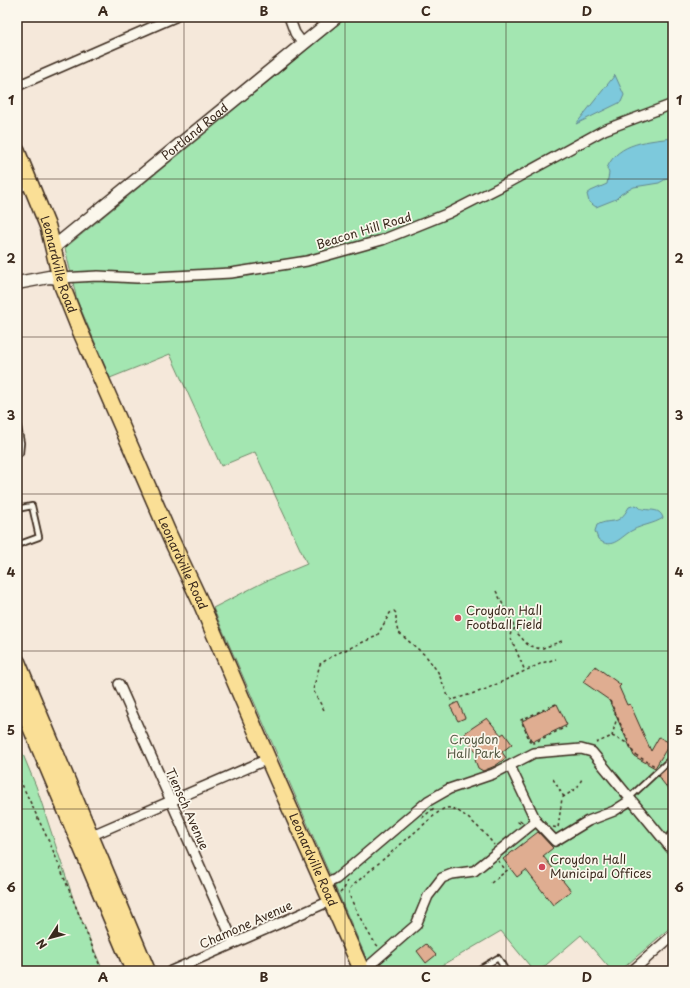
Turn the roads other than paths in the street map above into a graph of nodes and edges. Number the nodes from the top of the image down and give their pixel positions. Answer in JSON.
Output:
{"nodes":[{"id":1,"x":289,"y":17,"type":"edge"},
{"id":2,"x":336,"y":17,"type":"edge"},
{"id":3,"x":168,"y":18,"type":"edge"},
{"id":4,"x":302,"y":44,"type":"junction"},
{"id":5,"x":17,"y":86,"type":"edge"},
{"id":6,"x":673,"y":104,"type":"edge"},
{"id":7,"x":17,"y":151,"type":"edge"},
{"id":8,"x":24,"y":185,"type":"edge"},
{"id":9,"x":54,"y":247,"type":"junction"},
{"id":10,"x":60,"y":278,"type":"junction"},
{"id":11,"x":17,"y":283,"type":"edge"},
{"id":12,"x":17,"y":422,"type":"edge"},
{"id":13,"x":17,"y":454,"type":"edge"},
{"id":14,"x":17,"y":509,"type":"edge"},
{"id":15,"x":17,"y":545,"type":"edge"},
{"id":16,"x":17,"y":662,"type":"edge"},
{"id":17,"x":119,"y":684,"type":"dead end"},
{"id":18,"x":17,"y":694,"type":"edge"},
{"id":19,"x":673,"y":757,"type":"edge"},
{"id":20,"x":268,"y":759,"type":"junction"},
{"id":21,"x":510,"y":766,"type":"junction"},
{"id":22,"x":630,"y":799,"type":"junction"},
{"id":23,"x":171,"y":801,"type":"junction"},
{"id":24,"x":536,"y":821,"type":"junction"},
{"id":25,"x":673,"y":833,"type":"edge"},
{"id":26,"x":90,"y":836,"type":"junction"},
{"id":27,"x":664,"y":841,"type":"junction"},
{"id":28,"x":673,"y":851,"type":"edge"},
{"id":29,"x":323,"y":885,"type":"junction"},
{"id":30,"x":333,"y":897,"type":"junction"},
{"id":31,"x":673,"y":935,"type":"edge"},
{"id":32,"x":234,"y":943,"type":"junction"},
{"id":33,"x":361,"y":970,"type":"edge"},
{"id":34,"x":134,"y":971,"type":"edge"},
{"id":35,"x":147,"y":971,"type":"edge"},
{"id":36,"x":171,"y":971,"type":"edge"},
{"id":37,"x":476,"y":971,"type":"edge"},
{"id":38,"x":506,"y":971,"type":"edge"},
{"id":39,"x":632,"y":971,"type":"edge"}],
"edges":[{"from":1,"to":4,"type":"street"},
{"from":2,"to":4,"type":"street","name":"Portland Road"},
{"from":3,"to":5,"type":"street"},
{"from":4,"to":9,"type":"street","name":"Portland Road"},
{"from":6,"to":10,"type":"street","name":"Beacon Hill Road"},
{"from":7,"to":8,"type":"main road","name":"Leonardville Road"},
{"from":8,"to":9,"type":"main road","name":"Leonardville Road"},
{"from":9,"to":10,"type":"main road","name":"Leonardville Road"},
{"from":10,"to":11,"type":"street"},
{"from":10,"to":20,"type":"main road","name":"Leonardville Road"},
{"from":12,"to":13,"type":"lane"},
{"from":14,"to":15,"type":"lane"},
{"from":16,"to":26,"type":"highway"},
{"from":17,"to":23,"type":"street","name":"Tiensch Avenue"},
{"from":18,"to":34,"type":"highway"},
{"from":19,"to":22,"type":"lane"},
{"from":20,"to":23,"type":"street"},
{"from":20,"to":29,"type":"main road","name":"Leonardville Road"},
{"from":21,"to":22,"type":"street"},
{"from":21,"to":24,"type":"street"},
{"from":21,"to":29,"type":"street"},
{"from":22,"to":24,"type":"street"},
{"from":22,"to":27,"type":"street"},
{"from":23,"to":26,"type":"street"},
{"from":23,"to":32,"type":"street","name":"Tiensch Avenue"},
{"from":24,"to":33,"type":"street"},
{"from":25,"to":27,"type":"lane"},
{"from":26,"to":35,"type":"highway"},
{"from":27,"to":28,"type":"street"},
{"from":29,"to":30,"type":"main road","name":"Leonardville Road"},
{"from":30,"to":32,"type":"street","name":"Chamone Avenue"},
{"from":30,"to":33,"type":"main road","name":"Leonardville Road"},
{"from":31,"to":39,"type":"street"},
{"from":32,"to":36,"type":"street","name":"Chamone Avenue"},
{"from":37,"to":38,"type":"lane"}]}
